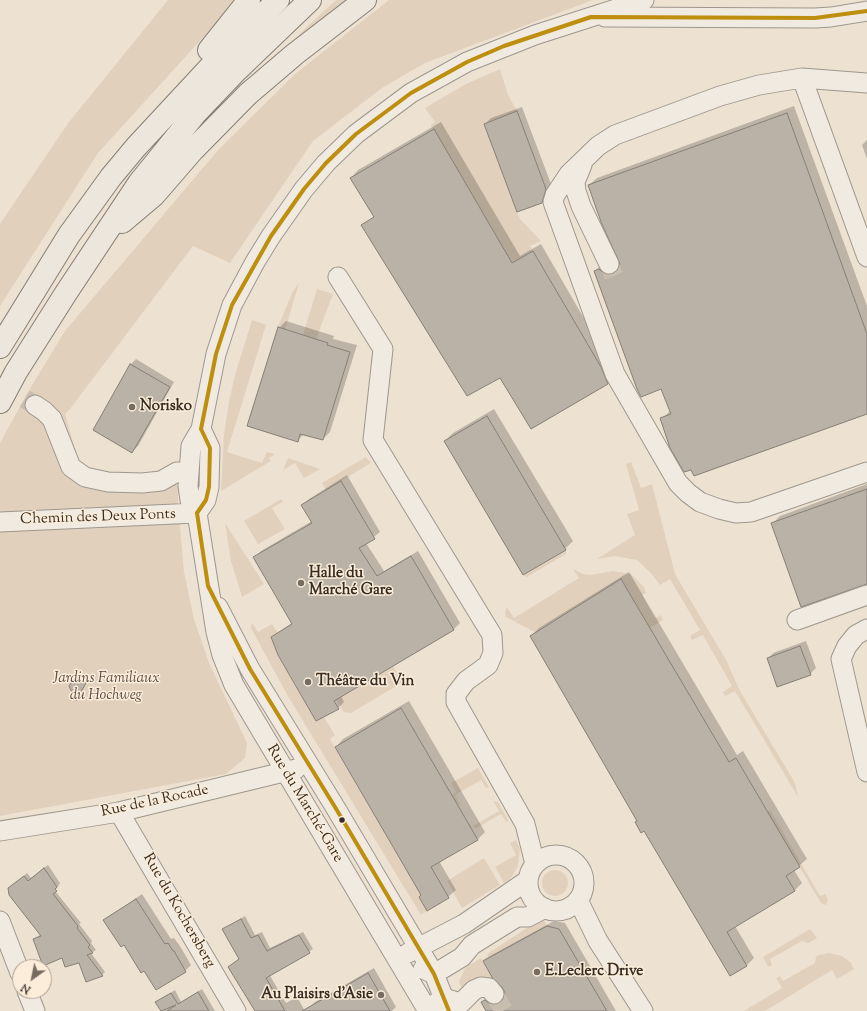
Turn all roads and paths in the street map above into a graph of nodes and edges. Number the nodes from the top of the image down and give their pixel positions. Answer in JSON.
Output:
{"nodes":[{"id":1,"x":249,"y":0,"type":"edge"},
{"id":2,"x":278,"y":0,"type":"edge"},
{"id":3,"x":310,"y":0,"type":"edge"},
{"id":4,"x":365,"y":0,"type":"edge"},
{"id":5,"x":644,"y":0,"type":"edge"},
{"id":6,"x":867,"y":11,"type":"edge"},
{"id":7,"x":591,"y":17,"type":"junction"},
{"id":8,"x":802,"y":78,"type":"junction"},
{"id":9,"x":867,"y":83,"type":"edge"},
{"id":10,"x":136,"y":146,"type":"junction"},
{"id":11,"x":584,"y":162,"type":"junction"},
{"id":12,"x":102,"y":238,"type":"junction"},
{"id":13,"x":867,"y":256,"type":"edge"},
{"id":14,"x":609,"y":264,"type":"tunnel mouth"},
{"id":15,"x":338,"y":277,"type":"dead end"},
{"id":16,"x":0,"y":347,"type":"edge"},
{"id":17,"x":0,"y":402,"type":"edge"},
{"id":18,"x":36,"y":405,"type":"tunnel mouth"},
{"id":19,"x":201,"y":428,"type":"junction"},
{"id":20,"x":189,"y":472,"type":"junction"},
{"id":21,"x":867,"y":472,"type":"edge"},
{"id":22,"x":197,"y":513,"type":"junction"},
{"id":23,"x":0,"y":522,"type":"edge"},
{"id":24,"x":208,"y":586,"type":"junction"},
{"id":25,"x":867,"y":594,"type":"edge"},
{"id":26,"x":797,"y":620,"type":"dead end"},
{"id":27,"x":867,"y":629,"type":"edge"},
{"id":28,"x":309,"y":765,"type":"junction"},
{"id":29,"x":286,"y":772,"type":"junction"},
{"id":30,"x":867,"y":772,"type":"edge"},
{"id":31,"x":120,"y":812,"type":"junction"},
{"id":32,"x":525,"y":824,"type":"junction"},
{"id":33,"x":0,"y":831,"type":"edge"},
{"id":34,"x":557,"y":855,"type":"junction"},
{"id":35,"x":532,"y":872,"type":"junction"},
{"id":36,"x":578,"y":900,"type":"junction"},
{"id":37,"x":544,"y":912,"type":"junction"},
{"id":38,"x":0,"y":921,"type":"edge"},
{"id":39,"x":598,"y":941,"type":"junction"},
{"id":40,"x":418,"y":947,"type":"junction"},
{"id":41,"x":15,"y":959,"type":"edge"},
{"id":42,"x":397,"y":960,"type":"junction"},
{"id":43,"x":434,"y":974,"type":"junction"},
{"id":44,"x":494,"y":994,"type":"tunnel mouth"},
{"id":45,"x":30,"y":999,"type":"edge"},
{"id":46,"x":460,"y":1004,"type":"edge"},
{"id":47,"x":427,"y":1009,"type":"edge"},
{"id":48,"x":35,"y":1011,"type":"edge"},
{"id":49,"x":236,"y":1011,"type":"edge"},
{"id":50,"x":643,"y":1011,"type":"edge"}],
"edges":[{"from":1,"to":10,"type":"highway"},
{"from":2,"to":10,"type":"highway"},
{"from":3,"to":12,"type":"highway"},
{"from":4,"to":12,"type":"highway"},
{"from":5,"to":7,"type":"street","name":"Rue du Marché-Gare"},
{"from":6,"to":7,"type":"street"},
{"from":7,"to":19,"type":"street","name":"Rue du Marché-Gare"},
{"from":8,"to":9,"type":"street"},
{"from":8,"to":11,"type":"street"},
{"from":8,"to":13,"type":"street"},
{"from":10,"to":16,"type":"highway"},
{"from":11,"to":14,"type":"street"},
{"from":11,"to":21,"type":"street"},
{"from":12,"to":17,"type":"highway"},
{"from":15,"to":32,"type":"street"},
{"from":18,"to":20,"type":"street"},
{"from":19,"to":20,"type":"street","name":"Rue du Marché-Gare"},
{"from":19,"to":22,"type":"street"},
{"from":20,"to":22,"type":"street","name":"Rue du Marché-Gare"},
{"from":22,"to":23,"type":"street","name":"Chemin des Deux Ponts"},
{"from":22,"to":24,"type":"street","name":"Rue du Marché-Gare"},
{"from":24,"to":28,"type":"street","name":"Rue du Marché-Gare"},
{"from":24,"to":29,"type":"street","name":"Rue du Marché-Gare"},
{"from":25,"to":26,"type":"street"},
{"from":27,"to":30,"type":"street"},
{"from":28,"to":29,"type":"street","name":"Rue de la Rocade"},
{"from":28,"to":40,"type":"street","name":"Rue du Marché-Gare"},
{"from":29,"to":31,"type":"street","name":"Rue de la Rocade"},
{"from":29,"to":42,"type":"street","name":"Rue du Marché-Gare"},
{"from":31,"to":33,"type":"street","name":"Rue de la Rocade"},
{"from":31,"to":49,"type":"street","name":"Rue du Kochersberg"},
{"from":32,"to":34,"type":"street"},
{"from":32,"to":35,"type":"street"},
{"from":34,"to":35,"type":"street"},
{"from":34,"to":36,"type":"street"},
{"from":35,"to":37,"type":"street"},
{"from":35,"to":40,"type":"street"},
{"from":36,"to":37,"type":"street"},
{"from":36,"to":39,"type":"street"},
{"from":37,"to":39,"type":"street"},
{"from":37,"to":43,"type":"street"},
{"from":38,"to":41,"type":"street"},
{"from":39,"to":50,"type":"street"},
{"from":40,"to":42,"type":"street"},
{"from":40,"to":43,"type":"street","name":"Rue du Marché-Gare"},
{"from":42,"to":43,"type":"street"},
{"from":42,"to":47,"type":"street","name":"Rue du Marché-Gare"},
{"from":43,"to":46,"type":"street","name":"Rue du Marché-Gare"},
{"from":44,"to":46,"type":"street"},
{"from":45,"to":48,"type":"street"},
{"from":46,"to":47,"type":"street"}]}
